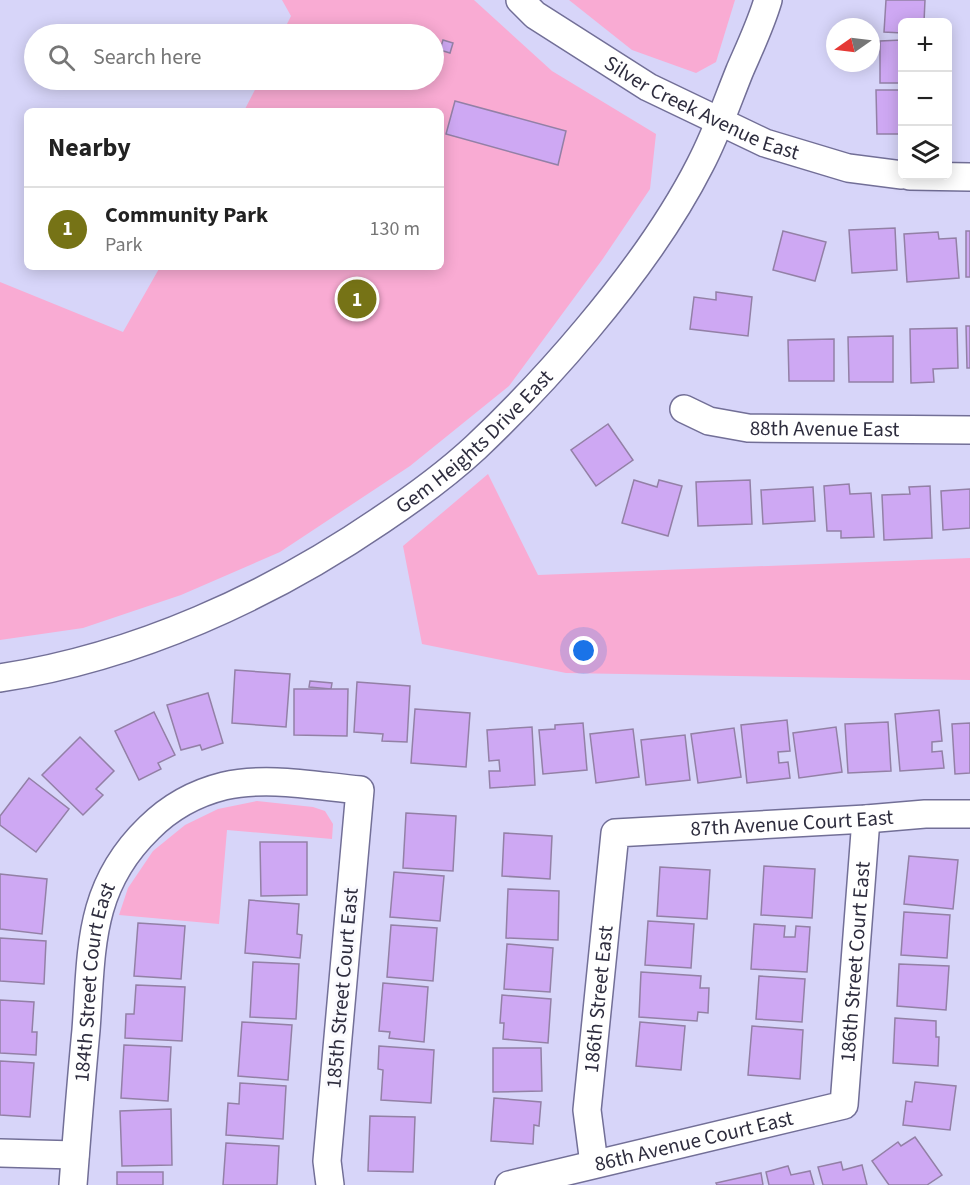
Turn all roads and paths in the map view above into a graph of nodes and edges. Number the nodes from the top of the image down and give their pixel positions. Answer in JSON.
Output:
{"nodes":[{"id":1,"x":520,"y":0,"type":"edge"},
{"id":2,"x":768,"y":0,"type":"edge"},
{"id":3,"x":719,"y":123,"type":"junction"},
{"id":4,"x":898,"y":174,"type":"edge"},
{"id":5,"x":952,"y":177,"type":"edge"},
{"id":6,"x":970,"y":177,"type":"edge"},
{"id":7,"x":684,"y":409,"type":"dead end"},
{"id":8,"x":970,"y":430,"type":"edge"},
{"id":9,"x":0,"y":678,"type":"edge"},
{"id":10,"x":360,"y":790,"type":"joint"},
{"id":11,"x":970,"y":814,"type":"edge"},
{"id":12,"x":866,"y":819,"type":"junction"},
{"id":13,"x":615,"y":833,"type":"joint"},
{"id":14,"x":844,"y":1105,"type":"joint"},
{"id":15,"x":0,"y":1153,"type":"edge"},
{"id":16,"x":75,"y":1155,"type":"junction"},
{"id":17,"x":594,"y":1164,"type":"junction"},
{"id":18,"x":73,"y":1185,"type":"edge"},
{"id":19,"x":330,"y":1185,"type":"edge"},
{"id":20,"x":509,"y":1185,"type":"edge"}],
"edges":[{"from":1,"to":3,"type":"street","name":"Silver Creek Avenue East"},
{"from":2,"to":3,"type":"street","name":"Gem Heights Drive East"},
{"from":3,"to":4,"type":"street","name":"Silver Creek Avenue East"},
{"from":3,"to":9,"type":"street","name":"Gem Heights Drive East"},
{"from":5,"to":6,"type":"street"},
{"from":7,"to":8,"type":"street","name":"88th Avenue East"},
{"from":10,"to":16,"type":"street","name":"184th Street Court East"},
{"from":10,"to":19,"type":"street","name":"185th Street Court East"},
{"from":11,"to":12,"type":"street","name":"87th Avenue Court East"},
{"from":12,"to":13,"type":"street","name":"87th Avenue Court East"},
{"from":12,"to":14,"type":"street","name":"186th Street Court East"},
{"from":13,"to":17,"type":"street","name":"186th Street East"},
{"from":14,"to":17,"type":"street","name":"86th Avenue Court East"},
{"from":15,"to":16,"type":"street"},
{"from":16,"to":18,"type":"street","name":"184th Street Court East"},
{"from":17,"to":20,"type":"street","name":"86th Avenue Court East"}]}
